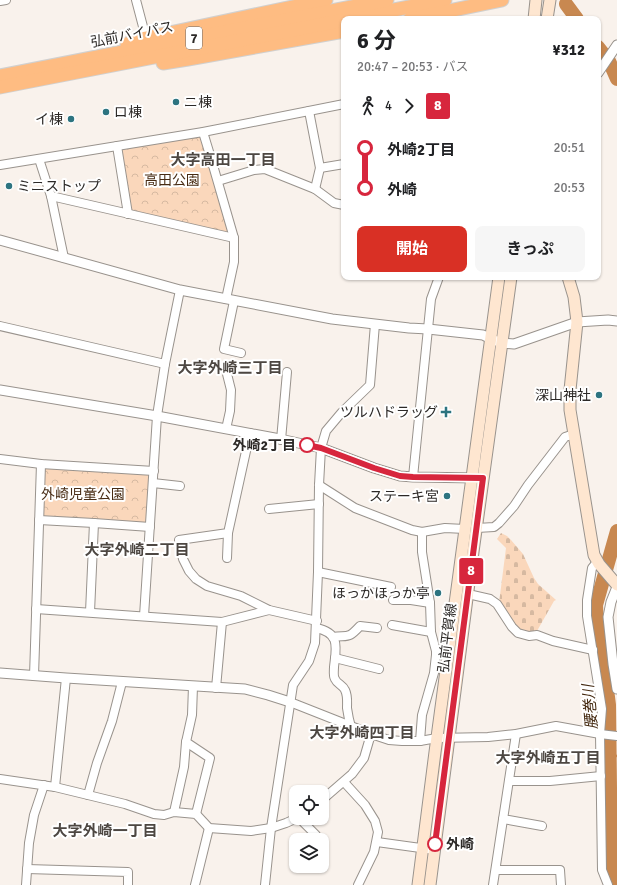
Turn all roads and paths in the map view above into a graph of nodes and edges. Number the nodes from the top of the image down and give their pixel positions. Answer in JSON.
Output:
{"nodes":[{"id":1,"x":6,"y":0,"type":"edge"},
{"id":2,"x":136,"y":0,"type":"edge"},
{"id":3,"x":326,"y":0,"type":"edge"},
{"id":4,"x":387,"y":0,"type":"edge"},
{"id":5,"x":502,"y":0,"type":"edge"},
{"id":6,"x":536,"y":0,"type":"edge"},
{"id":7,"x":550,"y":0,"type":"edge"},
{"id":8,"x":439,"y":1,"type":"edge"},
{"id":9,"x":0,"y":2,"type":"edge"},
{"id":10,"x":361,"y":16,"type":"edge"},
{"id":11,"x":429,"y":16,"type":"edge"},
{"id":12,"x":534,"y":16,"type":"edge"},
{"id":13,"x":547,"y":16,"type":"edge"},
{"id":14,"x":341,"y":20,"type":"edge"},
{"id":15,"x":341,"y":32,"type":"edge"},
{"id":16,"x":146,"y":38,"type":"junction"},
{"id":17,"x":615,"y":48,"type":"edge"},
{"id":18,"x":601,"y":68,"type":"edge"},
{"id":19,"x":29,"y":70,"type":"junction"},
{"id":20,"x":0,"y":76,"type":"edge"},
{"id":21,"x":44,"y":79,"type":"junction"},
{"id":22,"x":0,"y":87,"type":"edge"},
{"id":23,"x":341,"y":105,"type":"edge"},
{"id":24,"x":309,"y":112,"type":"junction"},
{"id":25,"x":203,"y":132,"type":"junction"},
{"id":26,"x":117,"y":146,"type":"junction"},
{"id":27,"x":39,"y":159,"type":"junction"},
{"id":28,"x":341,"y":164,"type":"edge"},
{"id":29,"x":0,"y":165,"type":"edge"},
{"id":30,"x":320,"y":168,"type":"junction"},
{"id":31,"x":218,"y":181,"type":"junction"},
{"id":32,"x":314,"y":189,"type":"junction"},
{"id":33,"x":51,"y":196,"type":"junction"},
{"id":34,"x":341,"y":204,"type":"edge"},
{"id":35,"x":128,"y":214,"type":"junction"},
{"id":36,"x":234,"y":238,"type":"junction"},
{"id":37,"x":0,"y":240,"type":"edge"},
{"id":38,"x":64,"y":258,"type":"junction"},
{"id":39,"x":438,"y":280,"type":"edge"},
{"id":40,"x":499,"y":280,"type":"edge"},
{"id":41,"x":511,"y":280,"type":"edge"},
{"id":42,"x":569,"y":280,"type":"edge"},
{"id":43,"x":180,"y":290,"type":"junction"},
{"id":44,"x":230,"y":300,"type":"junction"},
{"id":45,"x":577,"y":322,"type":"junction"},
{"id":46,"x":617,"y":322,"type":"edge"},
{"id":47,"x":375,"y":324,"type":"junction"},
{"id":48,"x":0,"y":326,"type":"edge"},
{"id":49,"x":428,"y":329,"type":"junction"},
{"id":50,"x":491,"y":339,"type":"junction"},
{"id":51,"x":502,"y":343,"type":"junction"},
{"id":52,"x":241,"y":353,"type":"dead end"},
{"id":53,"x":165,"y":364,"type":"junction"},
{"id":54,"x":226,"y":370,"type":"dead end"},
{"id":55,"x":287,"y":372,"type":"dead end"},
{"id":56,"x":0,"y":390,"type":"edge"},
{"id":57,"x":157,"y":416,"type":"junction"},
{"id":58,"x":226,"y":429,"type":"junction"},
{"id":59,"x":250,"y":433,"type":"junction"},
{"id":60,"x":574,"y":434,"type":"junction"},
{"id":61,"x":281,"y":440,"type":"junction"},
{"id":62,"x":321,"y":448,"type":"junction"},
{"id":63,"x":0,"y":459,"type":"edge"},
{"id":64,"x":41,"y":464,"type":"junction"},
{"id":65,"x":154,"y":472,"type":"junction"},
{"id":66,"x":413,"y":477,"type":"junction"},
{"id":67,"x":472,"y":478,"type":"junction"},
{"id":68,"x":483,"y":478,"type":"junction"},
{"id":69,"x":153,"y":483,"type":"junction"},
{"id":70,"x":319,"y":485,"type":"junction"},
{"id":71,"x":180,"y":486,"type":"dead end"},
{"id":72,"x":319,"y":504,"type":"junction"},
{"id":73,"x":269,"y":509,"type":"dead end"},
{"id":74,"x":39,"y":520,"type":"junction"},
{"id":75,"x":94,"y":523,"type":"junction"},
{"id":76,"x":150,"y":527,"type":"junction"},
{"id":77,"x":471,"y":528,"type":"junction"},
{"id":78,"x":422,"y":532,"type":"junction"},
{"id":79,"x":228,"y":533,"type":"junction"},
{"id":80,"x":227,"y":558,"type":"dead end"},
{"id":81,"x":598,"y":563,"type":"junction"},
{"id":82,"x":318,"y":572,"type":"junction"},
{"id":83,"x":615,"y":584,"type":"edge"},
{"id":84,"x":391,"y":587,"type":"dead end"},
{"id":85,"x":468,"y":594,"type":"junction"},
{"id":86,"x":393,"y":600,"type":"dead end"},
{"id":87,"x":430,"y":603,"type":"junction"},
{"id":88,"x":36,"y":609,"type":"junction"},
{"id":89,"x":269,"y":610,"type":"junction"},
{"id":90,"x":90,"y":612,"type":"junction"},
{"id":91,"x":144,"y":616,"type":"junction"},
{"id":92,"x":222,"y":622,"type":"junction"},
{"id":93,"x":316,"y":625,"type":"junction"},
{"id":94,"x":392,"y":626,"type":"dead end"},
{"id":95,"x":377,"y":628,"type":"dead end"},
{"id":96,"x":431,"y":632,"type":"junction"},
{"id":97,"x":333,"y":637,"type":"junction"},
{"id":98,"x":593,"y":650,"type":"junction"},
{"id":99,"x":335,"y":658,"type":"junction"},
{"id":100,"x":379,"y":669,"type":"dead end"},
{"id":101,"x":0,"y":673,"type":"edge"},
{"id":102,"x":34,"y":676,"type":"junction"},
{"id":103,"x":66,"y":678,"type":"junction"},
{"id":104,"x":122,"y":682,"type":"junction"},
{"id":105,"x":193,"y":686,"type":"junction"},
{"id":106,"x":216,"y":688,"type":"junction"},
{"id":107,"x":617,"y":690,"type":"edge"},
{"id":108,"x":290,"y":702,"type":"junction"},
{"id":109,"x":352,"y":726,"type":"junction"},
{"id":110,"x":371,"y":734,"type":"junction"},
{"id":111,"x":516,"y":734,"type":"junction"},
{"id":112,"x":602,"y":734,"type":"junction"},
{"id":113,"x":617,"y":736,"type":"edge"},
{"id":114,"x":437,"y":738,"type":"junction"},
{"id":115,"x":449,"y":738,"type":"junction"},
{"id":116,"x":420,"y":741,"type":"junction"},
{"id":117,"x":186,"y":742,"type":"junction"},
{"id":118,"x":601,"y":776,"type":"junction"},
{"id":119,"x":0,"y":779,"type":"edge"},
{"id":120,"x":509,"y":781,"type":"junction"},
{"id":121,"x":344,"y":782,"type":"junction"},
{"id":122,"x":44,"y":785,"type":"junction"},
{"id":123,"x":55,"y":787,"type":"junction"},
{"id":124,"x":329,"y":794,"type":"edge"},
{"id":125,"x":88,"y":795,"type":"junction"},
{"id":126,"x":174,"y":812,"type":"junction"},
{"id":127,"x":196,"y":814,"type":"junction"},
{"id":128,"x":503,"y":819,"type":"junction"},
{"id":129,"x":289,"y":821,"type":"edge"},
{"id":130,"x":305,"y":825,"type":"edge"},
{"id":131,"x":542,"y":826,"type":"dead end"},
{"id":132,"x":209,"y":828,"type":"junction"},
{"id":133,"x":271,"y":828,"type":"junction"},
{"id":134,"x":314,"y":833,"type":"edge"},
{"id":135,"x":377,"y":842,"type":"junction"},
{"id":136,"x":423,"y":849,"type":"junction"},
{"id":137,"x":434,"y":850,"type":"junction"},
{"id":138,"x":27,"y":869,"type":"junction"},
{"id":139,"x":496,"y":870,"type":"junction"},
{"id":140,"x":26,"y":885,"type":"edge"},
{"id":141,"x":128,"y":885,"type":"edge"},
{"id":142,"x":195,"y":885,"type":"edge"},
{"id":143,"x":264,"y":885,"type":"edge"},
{"id":144,"x":358,"y":885,"type":"edge"},
{"id":145,"x":418,"y":885,"type":"edge"},
{"id":146,"x":430,"y":885,"type":"edge"},
{"id":147,"x":494,"y":885,"type":"edge"},
{"id":148,"x":561,"y":885,"type":"edge"},
{"id":149,"x":608,"y":885,"type":"edge"}],
"edges":[{"from":1,"to":9,"type":"street"},
{"from":2,"to":16,"type":"street"},
{"from":3,"to":16,"type":"highway","number":"7"},
{"from":4,"to":19,"type":"highway","name":"弘前バイパス","number":"7"},
{"from":5,"to":11,"type":"highway"},
{"from":6,"to":12,"type":"main road"},
{"from":7,"to":13,"type":"main road"},
{"from":8,"to":10,"type":"highway","name":"弘前バイパス","number":"7"},
{"from":14,"to":21,"type":"highway","name":"弘前バイパス","number":"7"},
{"from":15,"to":21,"type":"highway","number":"7"},
{"from":16,"to":19,"type":"highway","number":"7"},
{"from":17,"to":18,"type":"street"},
{"from":19,"to":20,"type":"highway","name":"弘前バイパス","number":"7"},
{"from":21,"to":22,"type":"highway","name":"弘前バイパス","number":"7"},
{"from":23,"to":24,"type":"street"},
{"from":24,"to":25,"type":"street"},
{"from":24,"to":30,"type":"street"},
{"from":25,"to":26,"type":"street"},
{"from":25,"to":31,"type":"street"},
{"from":26,"to":27,"type":"street"},
{"from":26,"to":35,"type":"street"},
{"from":27,"to":29,"type":"street"},
{"from":27,"to":33,"type":"street"},
{"from":28,"to":30,"type":"street"},
{"from":30,"to":32,"type":"street"},
{"from":31,"to":32,"type":"street"},
{"from":31,"to":36,"type":"street"},
{"from":32,"to":34,"type":"street"},
{"from":33,"to":35,"type":"street"},
{"from":33,"to":38,"type":"street"},
{"from":35,"to":36,"type":"street"},
{"from":36,"to":44,"type":"street"},
{"from":37,"to":38,"type":"street"},
{"from":38,"to":43,"type":"street"},
{"from":39,"to":49,"type":"street"},
{"from":40,"to":50,"type":"main road","name":"弘前平賀線"},
{"from":41,"to":51,"type":"main road","name":"弘前平賀線"},
{"from":42,"to":45,"type":"main road"},
{"from":43,"to":44,"type":"street"},
{"from":43,"to":53,"type":"street"},
{"from":44,"to":47,"type":"street"},
{"from":44,"to":52,"type":"street"},
{"from":45,"to":46,"type":"street"},
{"from":45,"to":51,"type":"street"},
{"from":45,"to":60,"type":"main road"},
{"from":47,"to":49,"type":"street"},
{"from":47,"to":62,"type":"street"},
{"from":48,"to":53,"type":"street"},
{"from":49,"to":50,"type":"street"},
{"from":49,"to":66,"type":"street"},
{"from":50,"to":51,"type":"street"},
{"from":50,"to":67,"type":"main road","name":"弘前平賀線"},
{"from":51,"to":68,"type":"main road","name":"弘前平賀線"},
{"from":53,"to":57,"type":"street"},
{"from":54,"to":58,"type":"street"},
{"from":55,"to":61,"type":"street"},
{"from":56,"to":57,"type":"street"},
{"from":57,"to":58,"type":"street"},
{"from":57,"to":65,"type":"street"},
{"from":58,"to":59,"type":"street"},
{"from":59,"to":61,"type":"street"},
{"from":59,"to":79,"type":"street"},
{"from":60,"to":77,"type":"street"},
{"from":60,"to":81,"type":"main road"},
{"from":61,"to":62,"type":"street"},
{"from":62,"to":66,"type":"street"},
{"from":62,"to":70,"type":"street"},
{"from":63,"to":64,"type":"street"},
{"from":64,"to":65,"type":"street"},
{"from":64,"to":74,"type":"street"},
{"from":65,"to":69,"type":"street"},
{"from":66,"to":67,"type":"street"},
{"from":67,"to":68,"type":"street"},
{"from":67,"to":77,"type":"main road","name":"弘前平賀線"},
{"from":68,"to":77,"type":"main road","name":"弘前平賀線"},
{"from":69,"to":71,"type":"street"},
{"from":69,"to":76,"type":"street"},
{"from":70,"to":72,"type":"street"},
{"from":70,"to":78,"type":"street"},
{"from":72,"to":73,"type":"street"},
{"from":72,"to":82,"type":"street"},
{"from":74,"to":75,"type":"street"},
{"from":74,"to":88,"type":"street"},
{"from":75,"to":76,"type":"street"},
{"from":75,"to":90,"type":"street"},
{"from":76,"to":91,"type":"street"},
{"from":77,"to":78,"type":"street"},
{"from":77,"to":85,"type":"main road","name":"弘前平賀線"},
{"from":77,"to":114,"type":"main road","name":"弘前平賀線"},
{"from":78,"to":87,"type":"street"},
{"from":79,"to":80,"type":"street"},
{"from":79,"to":89,"type":"street"},
{"from":81,"to":83,"type":"main road"},
{"from":81,"to":98,"type":"street"},
{"from":82,"to":84,"type":"street"},
{"from":82,"to":93,"type":"street"},
{"from":83,"to":107,"type":"street"},
{"from":85,"to":98,"type":"street"},
{"from":85,"to":115,"type":"main road","name":"弘前平賀線"},
{"from":86,"to":87,"type":"street"},
{"from":87,"to":96,"type":"street"},
{"from":88,"to":90,"type":"street"},
{"from":88,"to":102,"type":"street"},
{"from":89,"to":92,"type":"street"},
{"from":89,"to":93,"type":"street"},
{"from":90,"to":91,"type":"street"},
{"from":91,"to":92,"type":"street"},
{"from":92,"to":106,"type":"street"},
{"from":93,"to":97,"type":"street"},
{"from":93,"to":108,"type":"street"},
{"from":94,"to":96,"type":"street"},
{"from":95,"to":97,"type":"street"},
{"from":96,"to":116,"type":"street"},
{"from":97,"to":99,"type":"street"},
{"from":98,"to":112,"type":"street"},
{"from":99,"to":100,"type":"street"},
{"from":99,"to":109,"type":"street"},
{"from":101,"to":102,"type":"street"},
{"from":102,"to":103,"type":"street"},
{"from":103,"to":104,"type":"street"},
{"from":103,"to":123,"type":"street"},
{"from":104,"to":105,"type":"street"},
{"from":104,"to":125,"type":"street"},
{"from":105,"to":106,"type":"street"},
{"from":105,"to":117,"type":"street"},
{"from":106,"to":108,"type":"street"},
{"from":108,"to":109,"type":"street"},
{"from":108,"to":133,"type":"street"},
{"from":109,"to":110,"type":"street"},
{"from":110,"to":116,"type":"street"},
{"from":110,"to":121,"type":"street"},
{"from":111,"to":112,"type":"street"},
{"from":111,"to":115,"type":"street"},
{"from":111,"to":120,"type":"street"},
{"from":112,"to":113,"type":"street"},
{"from":112,"to":118,"type":"street"},
{"from":114,"to":115,"type":"street"},
{"from":114,"to":116,"type":"street"},
{"from":114,"to":136,"type":"main road","name":"弘前平賀線"},
{"from":115,"to":137,"type":"main road","name":"弘前平賀線"},
{"from":117,"to":126,"type":"street"},
{"from":117,"to":127,"type":"street"},
{"from":118,"to":120,"type":"street"},
{"from":118,"to":149,"type":"street"},
{"from":119,"to":122,"type":"street"},
{"from":120,"to":128,"type":"street"},
{"from":121,"to":124,"type":"street"},
{"from":121,"to":135,"type":"street"},
{"from":122,"to":123,"type":"street"},
{"from":122,"to":138,"type":"street"},
{"from":123,"to":125,"type":"street"},
{"from":125,"to":126,"type":"street"},
{"from":126,"to":127,"type":"street"},
{"from":127,"to":132,"type":"street"},
{"from":128,"to":131,"type":"street"},
{"from":128,"to":139,"type":"street"},
{"from":129,"to":133,"type":"street"},
{"from":130,"to":134,"type":"street"},
{"from":132,"to":133,"type":"street"},
{"from":132,"to":142,"type":"street"},
{"from":133,"to":143,"type":"street"},
{"from":135,"to":136,"type":"street"},
{"from":135,"to":144,"type":"street"},
{"from":136,"to":137,"type":"street"},
{"from":136,"to":145,"type":"main road","name":"弘前平賀線"},
{"from":137,"to":146,"type":"main road","name":"弘前平賀線"},
{"from":138,"to":140,"type":"street"},
{"from":138,"to":141,"type":"street"},
{"from":139,"to":147,"type":"street"},
{"from":139,"to":148,"type":"street"}]}
